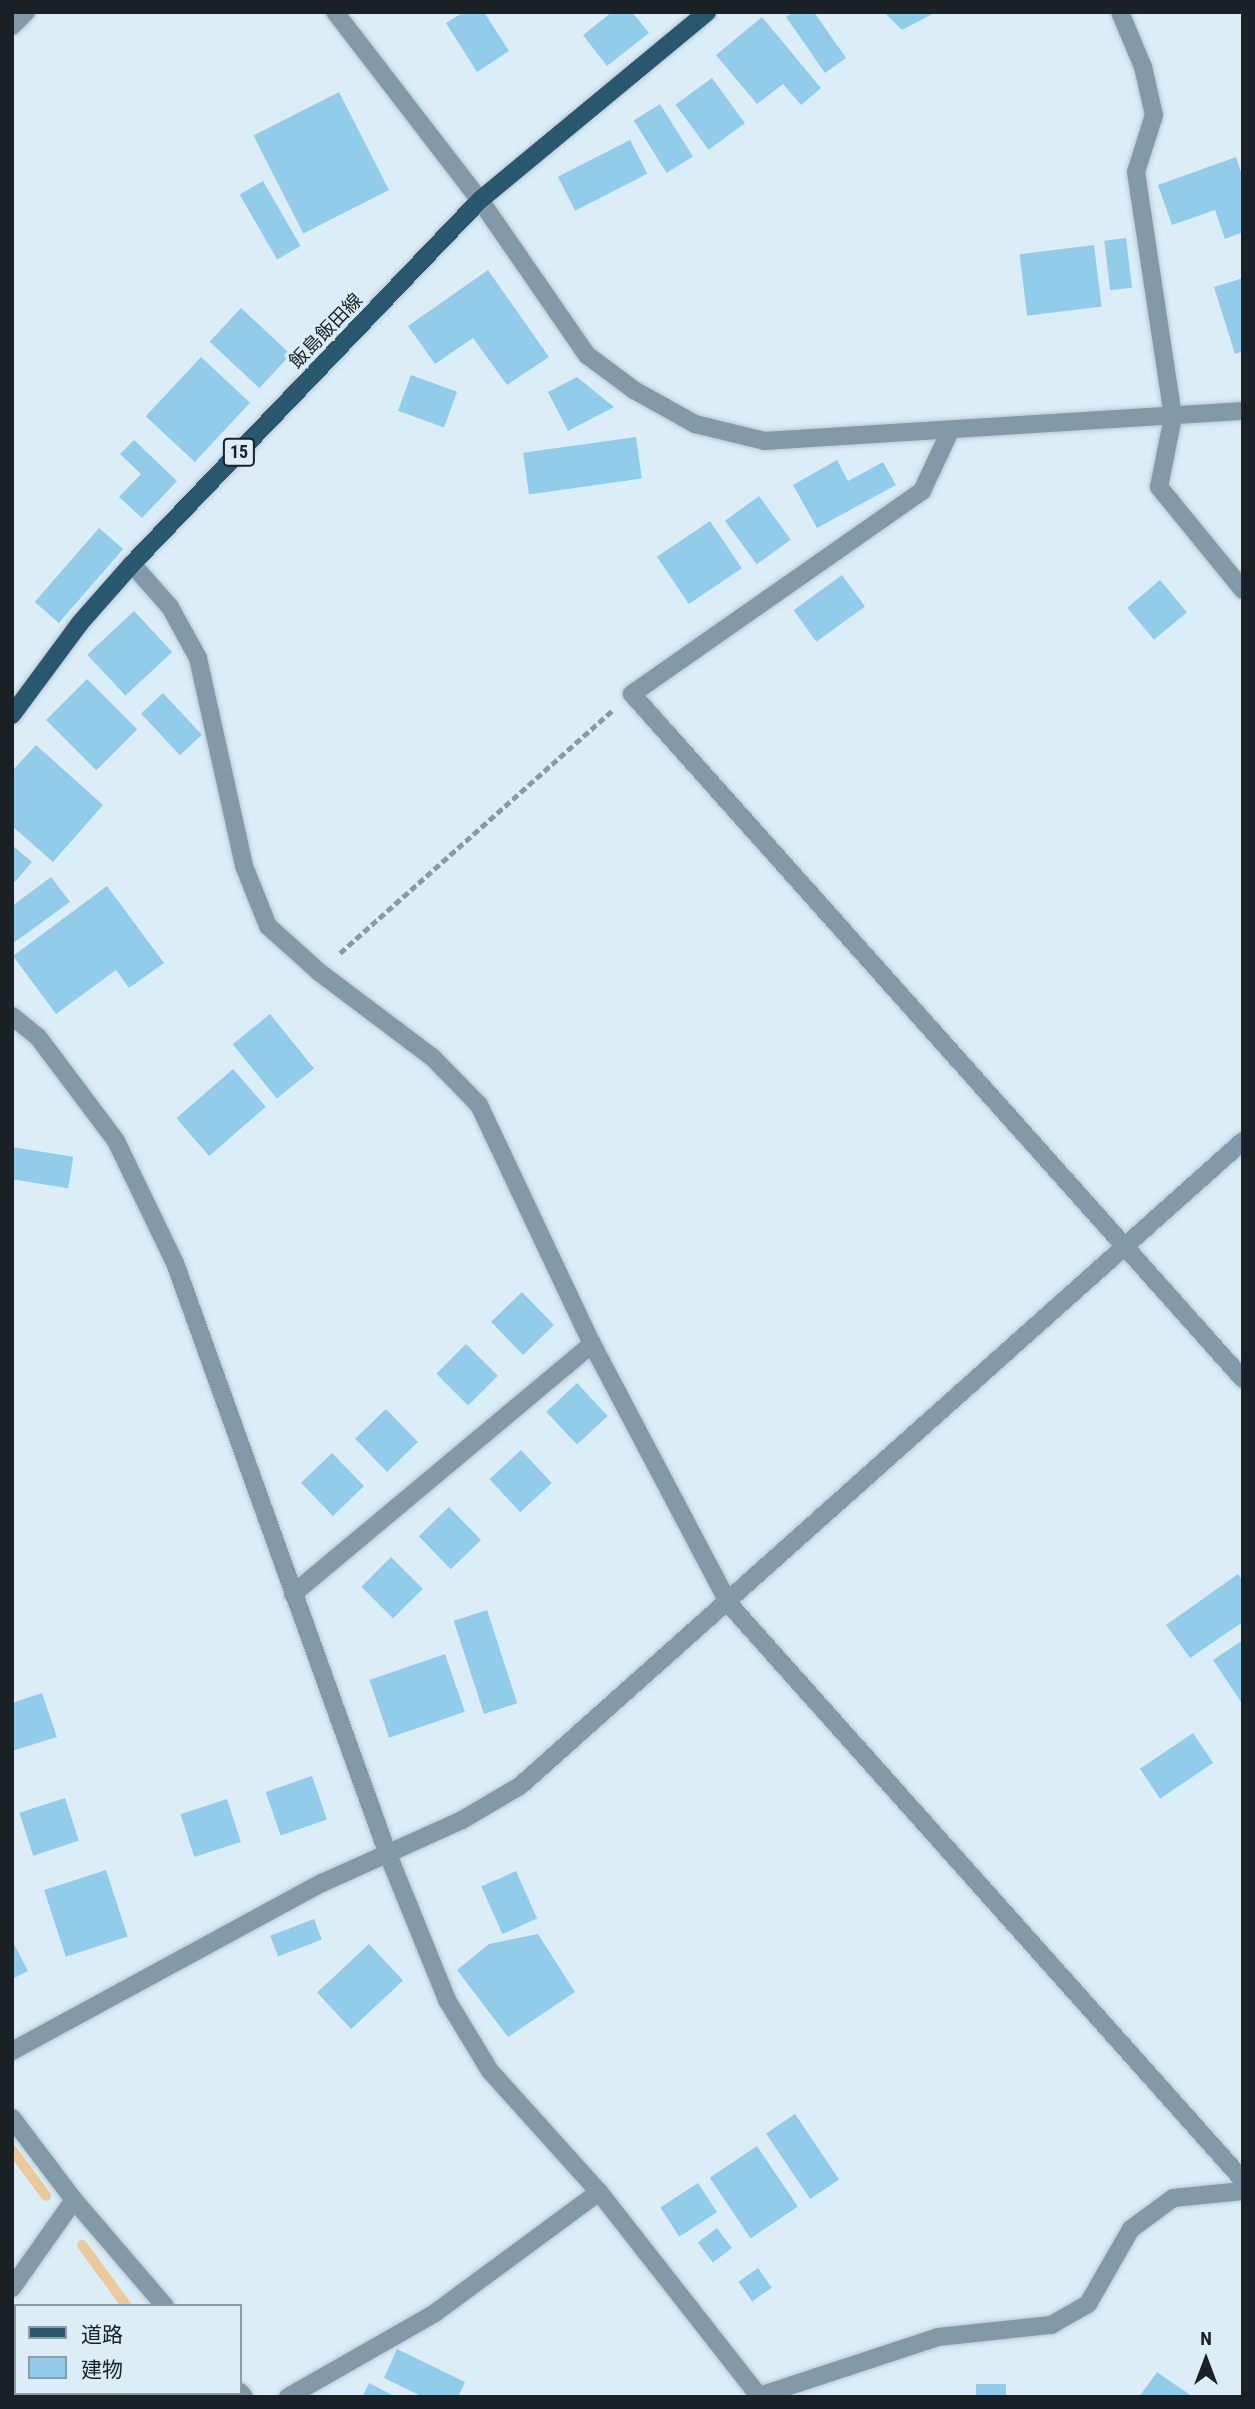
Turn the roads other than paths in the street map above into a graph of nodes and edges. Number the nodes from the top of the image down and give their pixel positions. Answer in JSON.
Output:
{"nodes":[{"id":1,"x":26,"y":12,"type":"edge"},
{"id":2,"x":335,"y":12,"type":"edge"},
{"id":3,"x":707,"y":12,"type":"edge"},
{"id":4,"x":1119,"y":12,"type":"edge"},
{"id":5,"x":12,"y":26,"type":"edge"},
{"id":6,"x":480,"y":200,"type":"junction"},
{"id":7,"x":1243,"y":411,"type":"edge"},
{"id":8,"x":1173,"y":418,"type":"junction"},
{"id":9,"x":950,"y":431,"type":"junction"},
{"id":10,"x":132,"y":564,"type":"junction"},
{"id":11,"x":1243,"y":590,"type":"edge"},
{"id":12,"x":12,"y":715,"type":"edge"},
{"id":13,"x":12,"y":1016,"type":"edge"},
{"id":14,"x":1243,"y":1141,"type":"edge"},
{"id":15,"x":1124,"y":1246,"type":"junction"},
{"id":16,"x":592,"y":1344,"type":"junction"},
{"id":17,"x":1243,"y":1379,"type":"edge"},
{"id":18,"x":293,"y":1594,"type":"junction"},
{"id":19,"x":729,"y":1604,"type":"junction"},
{"id":20,"x":387,"y":1852,"type":"junction"},
{"id":21,"x":12,"y":2051,"type":"edge"},
{"id":22,"x":12,"y":2118,"type":"edge"},
{"id":23,"x":1243,"y":2180,"type":"edge"},
{"id":24,"x":1243,"y":2191,"type":"edge"},
{"id":25,"x":599,"y":2192,"type":"junction"},
{"id":26,"x":74,"y":2200,"type":"junction"},
{"id":27,"x":12,"y":2288,"type":"edge"},
{"id":28,"x":163,"y":2304,"type":"edge"},
{"id":29,"x":759,"y":2396,"type":"edge"},
{"id":30,"x":288,"y":2397,"type":"edge"}],
"edges":[{"from":1,"to":5,"type":"street"},
{"from":2,"to":6,"type":"street"},
{"from":3,"to":6,"type":"main road","name":"飯島飯田線","number":"15"},
{"from":4,"to":8,"type":"street"},
{"from":6,"to":9,"type":"street"},
{"from":6,"to":10,"type":"main road","name":"飯島飯田線","number":"15"},
{"from":7,"to":8,"type":"street"},
{"from":8,"to":9,"type":"street"},
{"from":8,"to":11,"type":"street"},
{"from":9,"to":15,"type":"street"},
{"from":10,"to":12,"type":"main road","name":"飯島飯田線","number":"15"},
{"from":10,"to":16,"type":"street"},
{"from":13,"to":18,"type":"street"},
{"from":14,"to":15,"type":"street"},
{"from":15,"to":17,"type":"street"},
{"from":15,"to":19,"type":"street"},
{"from":16,"to":18,"type":"street"},
{"from":16,"to":19,"type":"street"},
{"from":18,"to":20,"type":"street"},
{"from":19,"to":20,"type":"street"},
{"from":19,"to":23,"type":"street"},
{"from":20,"to":21,"type":"street"},
{"from":20,"to":25,"type":"street"},
{"from":22,"to":26,"type":"street"},
{"from":24,"to":29,"type":"street"},
{"from":25,"to":29,"type":"street"},
{"from":25,"to":30,"type":"street"},
{"from":26,"to":27,"type":"street"},
{"from":26,"to":28,"type":"street"}]}
